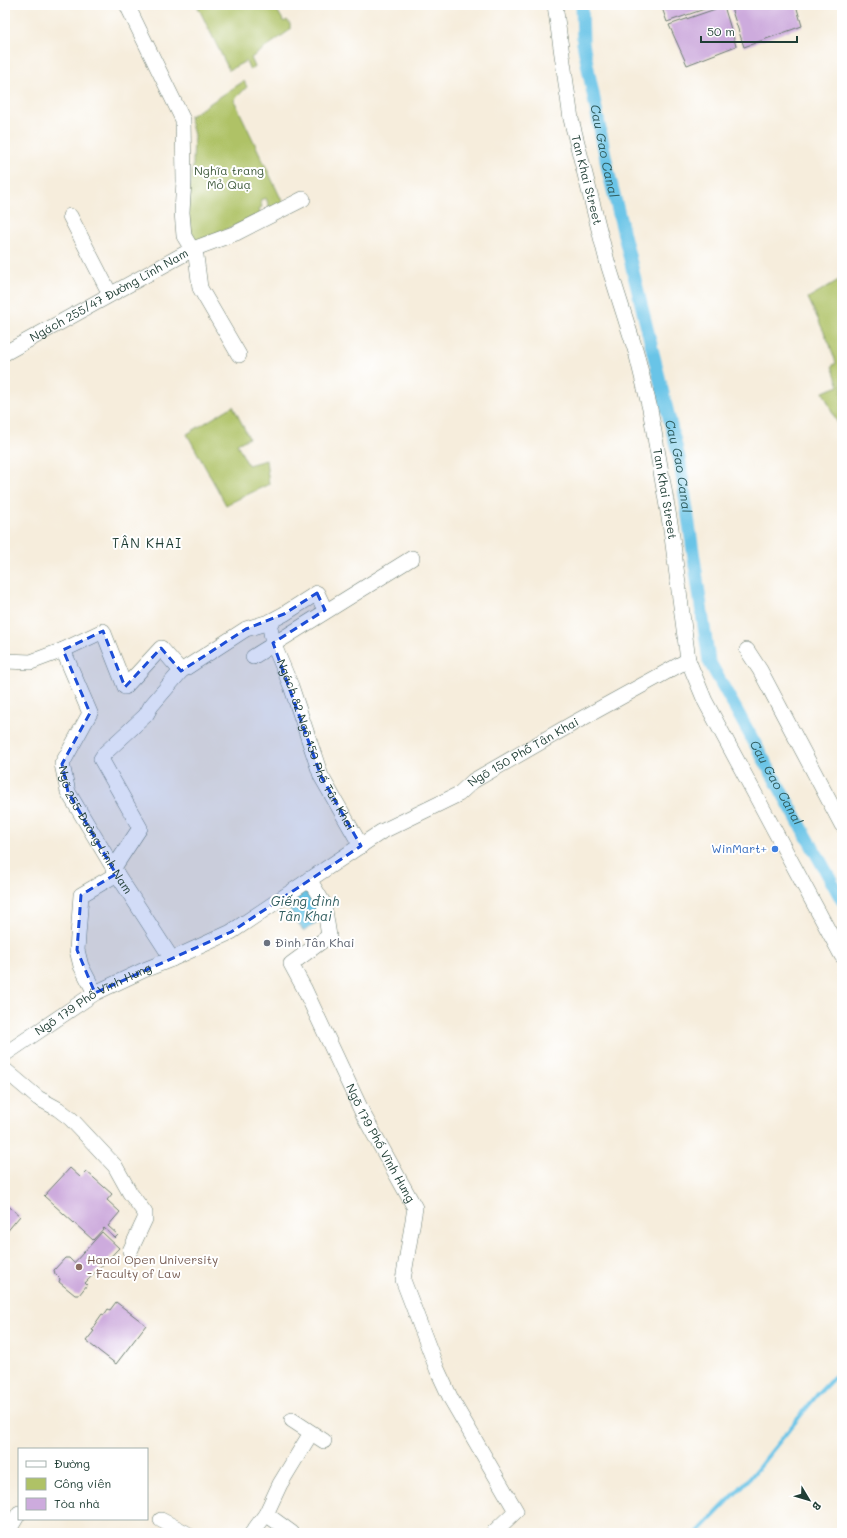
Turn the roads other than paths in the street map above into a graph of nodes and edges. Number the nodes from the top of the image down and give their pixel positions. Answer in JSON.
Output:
{"nodes":[{"id":1,"x":127,"y":5,"type":"edge"},
{"id":2,"x":555,"y":5,"type":"edge"},
{"id":3,"x":303,"y":199,"type":"dead end"},
{"id":4,"x":70,"y":216,"type":"dead end"},
{"id":5,"x":193,"y":249,"type":"junction"},
{"id":6,"x":110,"y":294,"type":"junction"},
{"id":7,"x":5,"y":353,"type":"edge"},
{"id":8,"x":239,"y":355,"type":"dead end"},
{"id":9,"x":412,"y":558,"type":"dead end"},
{"id":10,"x":325,"y":610,"type":"junction"},
{"id":11,"x":269,"y":622,"type":"junction"},
{"id":12,"x":273,"y":642,"type":"junction"},
{"id":13,"x":63,"y":650,"type":"junction"},
{"id":14,"x":747,"y":650,"type":"dead end"},
{"id":15,"x":253,"y":657,"type":"dead end"},
{"id":16,"x":688,"y":660,"type":"junction"},
{"id":17,"x":5,"y":661,"type":"edge"},
{"id":18,"x":181,"y":671,"type":"junction"},
{"id":19,"x":842,"y":825,"type":"edge"},
{"id":20,"x":360,"y":846,"type":"junction"},
{"id":21,"x":115,"y":872,"type":"junction"},
{"id":22,"x":309,"y":879,"type":"junction"},
{"id":23,"x":842,"y":956,"type":"edge"},
{"id":24,"x":172,"y":959,"type":"junction"},
{"id":25,"x":95,"y":993,"type":"junction"},
{"id":26,"x":5,"y":1054,"type":"edge"},
{"id":27,"x":5,"y":1070,"type":"edge"},
{"id":28,"x":130,"y":1251,"type":"dead end"},
{"id":29,"x":292,"y":1420,"type":"dead end"},
{"id":30,"x":311,"y":1433,"type":"junction"},
{"id":31,"x":324,"y":1441,"type":"dead end"},
{"id":32,"x":266,"y":1514,"type":"junction"},
{"id":33,"x":18,"y":1515,"type":"edge"},
{"id":34,"x":161,"y":1520,"type":"dead end"},
{"id":35,"x":8,"y":1533,"type":"edge"},
{"id":36,"x":186,"y":1533,"type":"edge"},
{"id":37,"x":252,"y":1533,"type":"edge"},
{"id":38,"x":292,"y":1533,"type":"edge"},
{"id":39,"x":493,"y":1533,"type":"edge"}],
"edges":[{"from":1,"to":5,"type":"street"},
{"from":2,"to":16,"type":"street","name":"Tan Khai Street"},
{"from":3,"to":5,"type":"street","name":"Ngách 255/47 Đường Lĩnh Nam"},
{"from":4,"to":6,"type":"street"},
{"from":5,"to":6,"type":"street","name":"Ngách 255/47 Đường Lĩnh Nam"},
{"from":5,"to":8,"type":"street"},
{"from":6,"to":7,"type":"street","name":"Ngách 255/47 Đường Lĩnh Nam"},
{"from":9,"to":10,"type":"street"},
{"from":10,"to":11,"type":"street"},
{"from":10,"to":12,"type":"street"},
{"from":11,"to":12,"type":"street","name":"Ngách 82 Ngõ 150 Phố Tân Khai"},
{"from":11,"to":18,"type":"street"},
{"from":12,"to":15,"type":"street"},
{"from":12,"to":20,"type":"street","name":"Ngách 82 Ngõ 150 Phố Tân Khai"},
{"from":13,"to":17,"type":"street"},
{"from":13,"to":18,"type":"street"},
{"from":13,"to":21,"type":"street","name":"Ngõ 255 Đường Lĩnh Nam"},
{"from":14,"to":19,"type":"street"},
{"from":16,"to":20,"type":"street","name":"Ngõ 150 Phố Tân Khai"},
{"from":16,"to":23,"type":"street","name":"Tan Khai Street"},
{"from":18,"to":21,"type":"street"},
{"from":20,"to":22,"type":"street","name":"Ngõ 179 Phố Vĩnh Hưng"},
{"from":21,"to":24,"type":"street","name":"Ngõ 255 Đường Lĩnh Nam"},
{"from":21,"to":25,"type":"street"},
{"from":22,"to":24,"type":"street","name":"Ngõ 179 Phố Vĩnh Hưng"},
{"from":22,"to":39,"type":"street","name":"Ngõ 179 Phố Vĩnh Hưng"},
{"from":24,"to":25,"type":"street","name":"Ngõ 179 Phố Vĩnh Hưng"},
{"from":25,"to":26,"type":"street","name":"Ngõ 179 Phố Vĩnh Hưng"},
{"from":27,"to":28,"type":"street"},
{"from":29,"to":30,"type":"street"},
{"from":30,"to":31,"type":"street"},
{"from":30,"to":32,"type":"street"},
{"from":32,"to":37,"type":"street"},
{"from":32,"to":38,"type":"street"},
{"from":33,"to":35,"type":"street"},
{"from":34,"to":36,"type":"street"}]}
